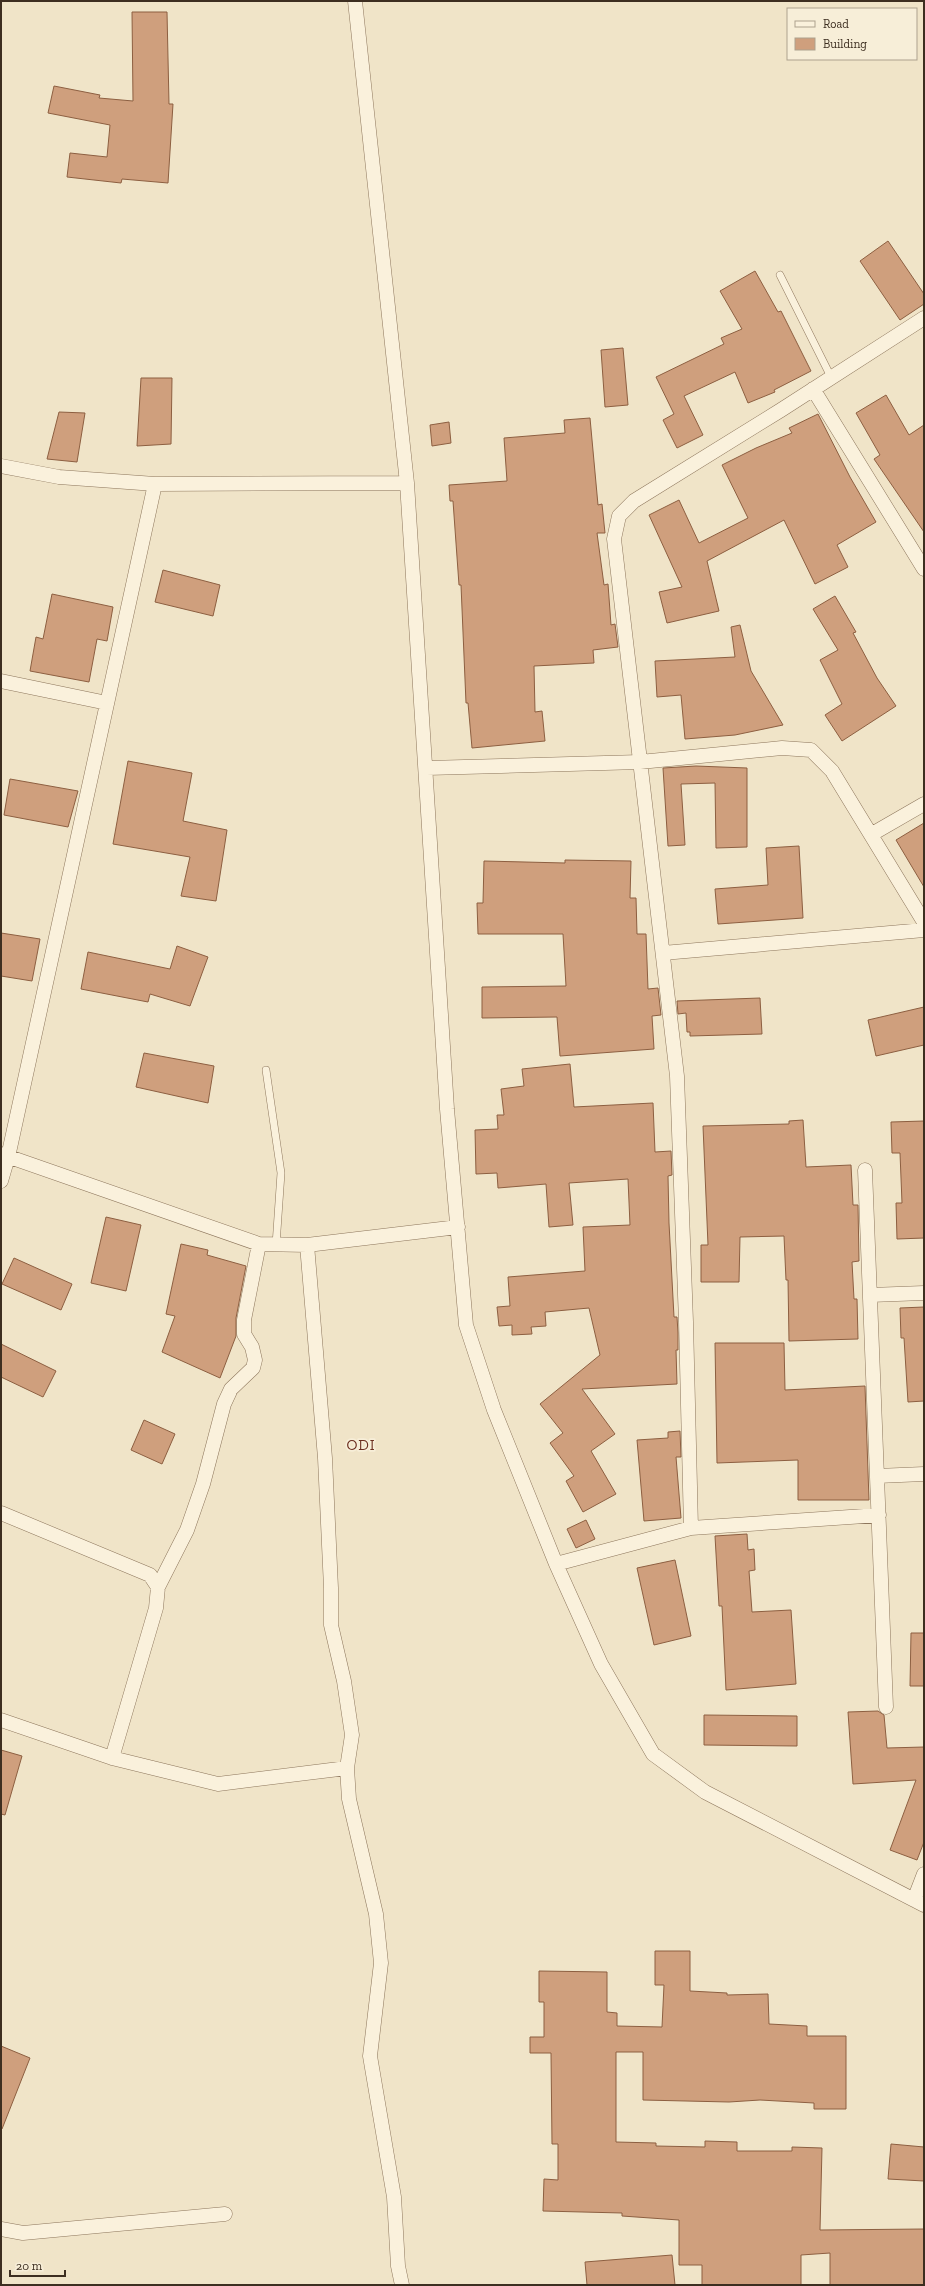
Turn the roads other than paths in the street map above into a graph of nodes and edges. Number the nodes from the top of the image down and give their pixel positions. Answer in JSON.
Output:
{"nodes":[{"id":1,"x":355,"y":1,"type":"edge"},
{"id":2,"x":780,"y":275,"type":"dead end"},
{"id":3,"x":924,"y":318,"type":"edge"},
{"id":4,"x":832,"y":378,"type":"junction"},
{"id":5,"x":813,"y":389,"type":"junction"},
{"id":6,"x":1,"y":466,"type":"edge"},
{"id":7,"x":407,"y":483,"type":"junction"},
{"id":8,"x":155,"y":484,"type":"junction"},
{"id":9,"x":924,"y":569,"type":"edge"},
{"id":10,"x":1,"y":681,"type":"edge"},
{"id":11,"x":107,"y":703,"type":"junction"},
{"id":12,"x":640,"y":762,"type":"junction"},
{"id":13,"x":427,"y":768,"type":"junction"},
{"id":14,"x":924,"y":804,"type":"edge"},
{"id":15,"x":872,"y":834,"type":"junction"},
{"id":16,"x":924,"y":922,"type":"edge"},
{"id":17,"x":924,"y":930,"type":"edge"},
{"id":18,"x":663,"y":953,"type":"junction"},
{"id":19,"x":266,"y":1070,"type":"dead end"},
{"id":20,"x":5,"y":1156,"type":"edge"},
{"id":21,"x":865,"y":1170,"type":"dead end"},
{"id":22,"x":1,"y":1181,"type":"edge"},
{"id":23,"x":458,"y":1227,"type":"junction"},
{"id":24,"x":259,"y":1244,"type":"junction"},
{"id":25,"x":276,"y":1245,"type":"junction"},
{"id":26,"x":306,"y":1245,"type":"junction"},
{"id":27,"x":924,"y":1294,"type":"edge"},
{"id":28,"x":870,"y":1295,"type":"junction"},
{"id":29,"x":924,"y":1474,"type":"edge"},
{"id":30,"x":877,"y":1476,"type":"junction"},
{"id":31,"x":1,"y":1513,"type":"edge"},
{"id":32,"x":879,"y":1515,"type":"junction"},
{"id":33,"x":691,"y":1528,"type":"junction"},
{"id":34,"x":556,"y":1564,"type":"junction"},
{"id":35,"x":158,"y":1587,"type":"junction"},
{"id":36,"x":886,"y":1707,"type":"dead end"},
{"id":37,"x":1,"y":1720,"type":"edge"},
{"id":38,"x":112,"y":1758,"type":"junction"},
{"id":39,"x":347,"y":1768,"type":"junction"},
{"id":40,"x":924,"y":1874,"type":"edge"},
{"id":41,"x":919,"y":1902,"type":"edge"},
{"id":42,"x":225,"y":2214,"type":"dead end"},
{"id":43,"x":1,"y":2229,"type":"edge"},
{"id":44,"x":402,"y":2285,"type":"edge"}],
"edges":[{"from":1,"to":7,"type":"street"},
{"from":2,"to":4,"type":"lane"},
{"from":3,"to":4,"type":"street"},
{"from":4,"to":5,"type":"street"},
{"from":5,"to":9,"type":"street"},
{"from":5,"to":12,"type":"street"},
{"from":6,"to":8,"type":"street"},
{"from":7,"to":8,"type":"street"},
{"from":7,"to":13,"type":"street"},
{"from":8,"to":11,"type":"street"},
{"from":10,"to":11,"type":"street"},
{"from":11,"to":20,"type":"street"},
{"from":12,"to":13,"type":"street"},
{"from":12,"to":15,"type":"street"},
{"from":12,"to":18,"type":"street"},
{"from":13,"to":23,"type":"street"},
{"from":14,"to":15,"type":"street"},
{"from":15,"to":16,"type":"street"},
{"from":17,"to":18,"type":"street"},
{"from":18,"to":33,"type":"street"},
{"from":19,"to":25,"type":"lane"},
{"from":20,"to":22,"type":"street"},
{"from":20,"to":24,"type":"street"},
{"from":21,"to":28,"type":"street"},
{"from":23,"to":26,"type":"street"},
{"from":23,"to":34,"type":"street"},
{"from":24,"to":25,"type":"street"},
{"from":24,"to":35,"type":"street"},
{"from":25,"to":26,"type":"street"},
{"from":26,"to":39,"type":"street"},
{"from":27,"to":28,"type":"street"},
{"from":28,"to":30,"type":"street"},
{"from":29,"to":30,"type":"street"},
{"from":30,"to":32,"type":"street"},
{"from":31,"to":35,"type":"street"},
{"from":32,"to":33,"type":"street"},
{"from":32,"to":36,"type":"street"},
{"from":33,"to":34,"type":"street"},
{"from":34,"to":41,"type":"street"},
{"from":35,"to":38,"type":"street"},
{"from":37,"to":38,"type":"street"},
{"from":38,"to":39,"type":"street"},
{"from":39,"to":44,"type":"street"},
{"from":40,"to":41,"type":"street"},
{"from":42,"to":43,"type":"street"}]}
